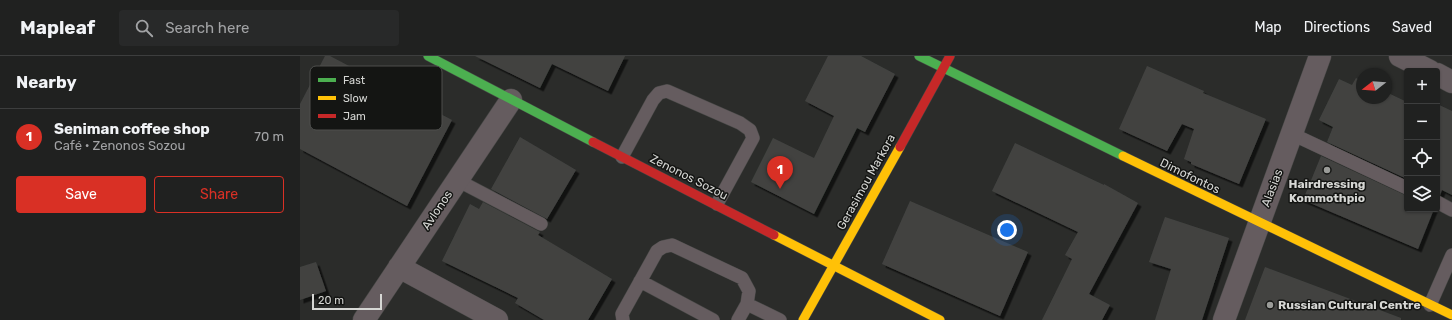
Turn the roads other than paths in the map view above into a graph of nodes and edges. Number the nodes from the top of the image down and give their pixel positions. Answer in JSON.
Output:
{"nodes":[{"id":1,"x":428,"y":56,"type":"edge"},
{"id":2,"x":918,"y":56,"type":"edge"},
{"id":3,"x":950,"y":56,"type":"edge"},
{"id":4,"x":1320,"y":56,"type":"edge"},
{"id":5,"x":1400,"y":56,"type":"edge"},
{"id":6,"x":944,"y":68,"type":"junction"},
{"id":7,"x":1424,"y":68,"type":"edge"},
{"id":8,"x":1440,"y":76,"type":"edge"},
{"id":9,"x":1452,"y":82,"type":"edge"},
{"id":10,"x":511,"y":100,"type":"junction"},
{"id":11,"x":1292,"y":134,"type":"junction"},
{"id":12,"x":622,"y":157,"type":"junction"},
{"id":13,"x":457,"y":180,"type":"junction"},
{"id":14,"x":1404,"y":187,"type":"edge"},
{"id":15,"x":717,"y":204,"type":"junction"},
{"id":16,"x":1440,"y":204,"type":"edge"},
{"id":17,"x":1452,"y":210,"type":"edge"},
{"id":18,"x":1258,"y":223,"type":"junction"},
{"id":19,"x":541,"y":224,"type":"dead end"},
{"id":20,"x":1452,"y":255,"type":"edge"},
{"id":21,"x":833,"y":265,"type":"junction"},
{"id":22,"x":399,"y":267,"type":"junction"},
{"id":23,"x":640,"y":281,"type":"junction"},
{"id":24,"x":747,"y":304,"type":"junction"},
{"id":25,"x":1430,"y":305,"type":"junction"},
{"id":26,"x":1452,"y":315,"type":"edge"},
{"id":27,"x":364,"y":320,"type":"edge"},
{"id":28,"x":497,"y":320,"type":"edge"},
{"id":29,"x":623,"y":320,"type":"edge"},
{"id":30,"x":713,"y":320,"type":"edge"},
{"id":31,"x":738,"y":320,"type":"edge"},
{"id":32,"x":780,"y":320,"type":"edge"},
{"id":33,"x":803,"y":320,"type":"edge"},
{"id":34,"x":940,"y":320,"type":"edge"},
{"id":35,"x":1224,"y":320,"type":"edge"}],
"edges":[{"from":1,"to":10,"type":"street","name":"Zenonos Sozou"},
{"from":2,"to":6,"type":"street","name":"Dimofontos"},
{"from":3,"to":6,"type":"street","name":"Gerasimou Markora"},
{"from":4,"to":11,"type":"street","name":"Alasias"},
{"from":5,"to":7,"type":"street"},
{"from":6,"to":18,"type":"street","name":"Dimofontos"},
{"from":6,"to":21,"type":"street","name":"Gerasimou Markora"},
{"from":8,"to":9,"type":"street"},
{"from":10,"to":12,"type":"street","name":"Zenonos Sozou"},
{"from":10,"to":13,"type":"street","name":"Avlonos"},
{"from":11,"to":14,"type":"lane"},
{"from":11,"to":18,"type":"street","name":"Alasias"},
{"from":12,"to":15,"type":"street","name":"Zenonos Sozou"},
{"from":12,"to":15,"type":"lane"},
{"from":13,"to":19,"type":"lane"},
{"from":13,"to":22,"type":"street","name":"Avlonos"},
{"from":15,"to":21,"type":"street","name":"Zenonos Sozou"},
{"from":16,"to":17,"type":"lane"},
{"from":18,"to":25,"type":"street","name":"Dimofontos"},
{"from":18,"to":35,"type":"street","name":"Alasias"},
{"from":20,"to":25,"type":"lane"},
{"from":21,"to":33,"type":"street","name":"Gerasimou Markora"},
{"from":21,"to":34,"type":"street","name":"Zenonos Sozou"},
{"from":22,"to":27,"type":"street","name":"Avlonos"},
{"from":22,"to":28,"type":"street"},
{"from":23,"to":24,"type":"lane"},
{"from":23,"to":29,"type":"lane"},
{"from":23,"to":30,"type":"lane"},
{"from":24,"to":31,"type":"lane"},
{"from":24,"to":32,"type":"lane"},
{"from":25,"to":26,"type":"street","name":"Dimofontos"}]}
